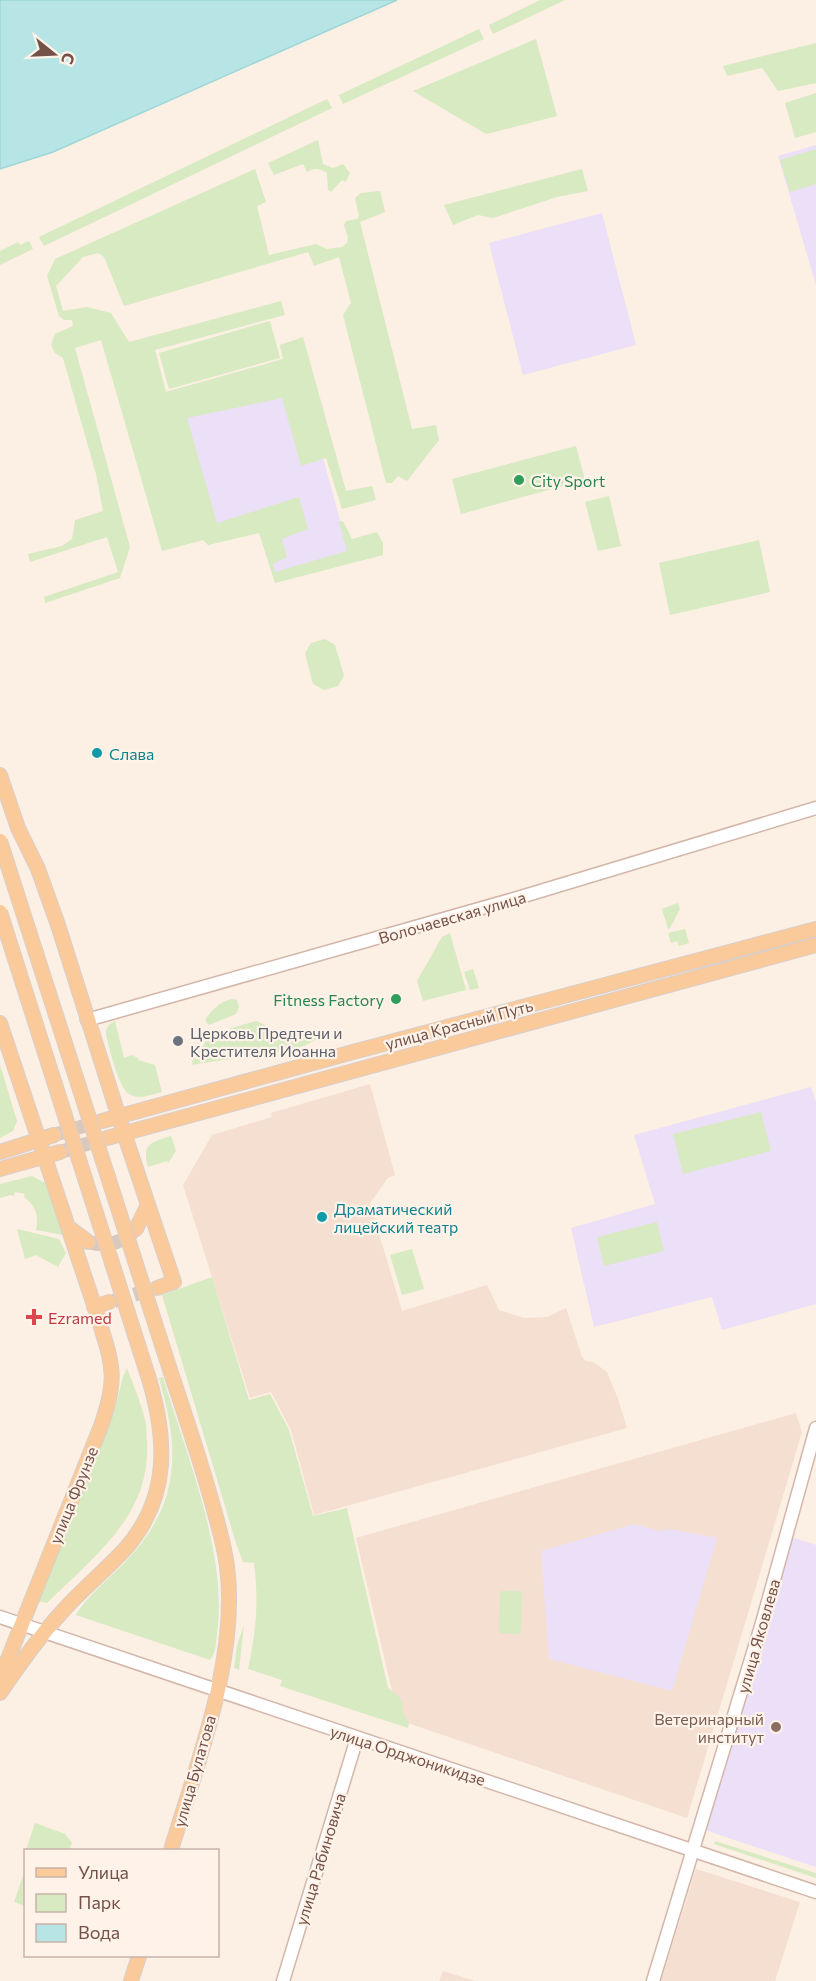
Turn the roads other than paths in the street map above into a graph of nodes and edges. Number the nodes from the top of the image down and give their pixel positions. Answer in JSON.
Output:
{"nodes":[{"id":1,"x":0,"y":775,"type":"edge"},
{"id":2,"x":816,"y":808,"type":"edge"},
{"id":3,"x":0,"y":810,"type":"edge"},
{"id":4,"x":18,"y":828,"type":"junction"},
{"id":5,"x":0,"y":841,"type":"edge"},
{"id":6,"x":0,"y":912,"type":"edge"},
{"id":7,"x":816,"y":929,"type":"edge"},
{"id":8,"x":816,"y":945,"type":"edge"},
{"id":9,"x":747,"y":948,"type":"junction"},
{"id":10,"x":753,"y":962,"type":"junction"},
{"id":11,"x":87,"y":1020,"type":"junction"},
{"id":12,"x":0,"y":1023,"type":"edge"},
{"id":13,"x":118,"y":1116,"type":"junction"},
{"id":14,"x":102,"y":1121,"type":"tunnel mouth"},
{"id":15,"x":124,"y":1133,"type":"junction"},
{"id":16,"x":54,"y":1135,"type":"tunnel mouth"},
{"id":17,"x":107,"y":1138,"type":"tunnel mouth"},
{"id":18,"x":39,"y":1141,"type":"junction"},
{"id":19,"x":0,"y":1152,"type":"edge"},
{"id":20,"x":60,"y":1152,"type":"tunnel mouth"},
{"id":21,"x":44,"y":1156,"type":"junction"},
{"id":22,"x":0,"y":1169,"type":"edge"},
{"id":23,"x":148,"y":1206,"type":"junction"},
{"id":24,"x":68,"y":1227,"type":"junction"},
{"id":25,"x":136,"y":1229,"type":"tunnel mouth"},
{"id":26,"x":88,"y":1242,"type":"tunnel mouth"},
{"id":27,"x":157,"y":1288,"type":"tunnel mouth"},
{"id":28,"x":109,"y":1302,"type":"tunnel mouth"},
{"id":29,"x":94,"y":1307,"type":"junction"},
{"id":30,"x":816,"y":1428,"type":"edge"},
{"id":31,"x":0,"y":1617,"type":"edge"},
{"id":32,"x":21,"y":1624,"type":"junction"},
{"id":33,"x":45,"y":1632,"type":"junction"},
{"id":34,"x":0,"y":1679,"type":"edge"},
{"id":35,"x":217,"y":1691,"type":"junction"},
{"id":36,"x":0,"y":1693,"type":"edge"},
{"id":37,"x":357,"y":1738,"type":"junction"},
{"id":38,"x":172,"y":1849,"type":"edge"},
{"id":39,"x":693,"y":1851,"type":"junction"},
{"id":40,"x":816,"y":1892,"type":"edge"},
{"id":41,"x":139,"y":1957,"type":"edge"},
{"id":42,"x":131,"y":1981,"type":"edge"},
{"id":43,"x":283,"y":1981,"type":"edge"},
{"id":44,"x":653,"y":1981,"type":"edge"}],
"edges":[{"from":1,"to":4,"type":"main road"},
{"from":2,"to":11,"type":"street","name":"Волочаевская улица"},
{"from":3,"to":4,"type":"main road"},
{"from":4,"to":11,"type":"main road"},
{"from":5,"to":35,"type":"main road","name":"улица Булатова","bridge":true},
{"from":6,"to":33,"type":"main road","bridge":true},
{"from":7,"to":9,"type":"main road","name":"улица Красный Путь"},
{"from":8,"to":10,"type":"main road","name":"улица Красный Путь"},
{"from":9,"to":10,"type":"main road"},
{"from":9,"to":13,"type":"main road","name":"улица Красный Путь"},
{"from":10,"to":15,"type":"main road","name":"улица Красный Путь"},
{"from":11,"to":13,"type":"main road"},
{"from":12,"to":18,"type":"main road","name":"улица Фрунзе"},
{"from":13,"to":14,"type":"main road","name":"улица Красный Путь"},
{"from":13,"to":15,"type":"main road"},
{"from":15,"to":17,"type":"main road","name":"улица Красный Путь"},
{"from":15,"to":23,"type":"main road"},
{"from":16,"to":18,"type":"main road"},
{"from":18,"to":19,"type":"main road"},
{"from":18,"to":21,"type":"main road","name":"улица Фрунзе"},
{"from":20,"to":21,"type":"main road"},
{"from":21,"to":22,"type":"main road"},
{"from":21,"to":24,"type":"main road","name":"улица Фрунзе"},
{"from":23,"to":25,"type":"main road"},
{"from":23,"to":27,"type":"main road"},
{"from":24,"to":26,"type":"main road"},
{"from":24,"to":29,"type":"main road","name":"улица Фрунзе"},
{"from":28,"to":29,"type":"main road"},
{"from":29,"to":32,"type":"main road","name":"улица Фрунзе"},
{"from":30,"to":39,"type":"street","name":"улица Яковлева"},
{"from":31,"to":32,"type":"street","name":"улица Орджоникидзе"},
{"from":32,"to":33,"type":"street","name":"улица Орджоникидзе"},
{"from":32,"to":34,"type":"main road","name":"улица Фрунзе"},
{"from":33,"to":35,"type":"street","name":"улица Орджоникидзе"},
{"from":33,"to":36,"type":"main road"},
{"from":35,"to":37,"type":"street","name":"улица Орджоникидзе"},
{"from":35,"to":38,"type":"main road","name":"улица Булатова"},
{"from":37,"to":39,"type":"street","name":"улица Орджоникидзе"},
{"from":37,"to":43,"type":"street","name":"улица Рабиновича"},
{"from":39,"to":40,"type":"street","name":"улица Орджоникидзе"},
{"from":39,"to":44,"type":"street","name":"улица Яковлева"},
{"from":41,"to":42,"type":"main road"}]}
